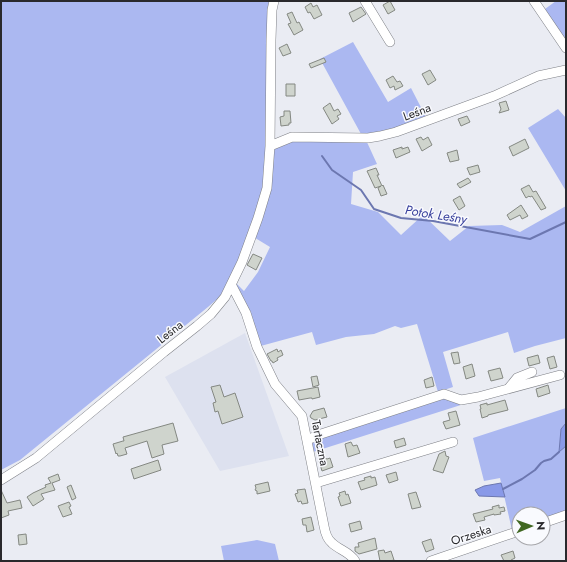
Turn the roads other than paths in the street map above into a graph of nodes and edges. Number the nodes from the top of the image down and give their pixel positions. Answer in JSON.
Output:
{"nodes":[{"id":1,"x":274,"y":1,"type":"edge"},
{"id":2,"x":365,"y":1,"type":"edge"},
{"id":3,"x":534,"y":1,"type":"edge"},
{"id":4,"x":390,"y":42,"type":"dead end"},
{"id":5,"x":566,"y":48,"type":"edge"},
{"id":6,"x":566,"y":70,"type":"edge"},
{"id":7,"x":270,"y":146,"type":"junction"},
{"id":8,"x":232,"y":286,"type":"junction"},
{"id":9,"x":532,"y":372,"type":"dead end"},
{"id":10,"x":560,"y":375,"type":"dead end"},
{"id":11,"x":508,"y":389,"type":"junction"},
{"id":12,"x":307,"y":440,"type":"junction"},
{"id":13,"x":453,"y":442,"type":"dead end"},
{"id":14,"x":1,"y":480,"type":"edge"},
{"id":15,"x":316,"y":483,"type":"junction"},
{"id":16,"x":566,"y":515,"type":"edge"},
{"id":17,"x":551,"y":520,"type":"edge"},
{"id":18,"x":511,"y":534,"type":"edge"},
{"id":19,"x":355,"y":561,"type":"edge"},
{"id":20,"x":431,"y":561,"type":"edge"}],
"edges":[{"from":1,"to":7,"type":"street","name":"Leśna"},
{"from":2,"to":4,"type":"street"},
{"from":3,"to":5,"type":"street"},
{"from":6,"to":7,"type":"street","name":"Leśna"},
{"from":7,"to":8,"type":"street","name":"Leśna"},
{"from":8,"to":12,"type":"street","name":"Tartaczna"},
{"from":8,"to":14,"type":"street","name":"Leśna"},
{"from":9,"to":11,"type":"street"},
{"from":10,"to":11,"type":"street"},
{"from":11,"to":12,"type":"street"},
{"from":12,"to":15,"type":"street","name":"Tartaczna"},
{"from":13,"to":15,"type":"street"},
{"from":15,"to":19,"type":"street","name":"Tartaczna"},
{"from":16,"to":17,"type":"street"},
{"from":18,"to":20,"type":"street","name":"Orzeska"}]}
